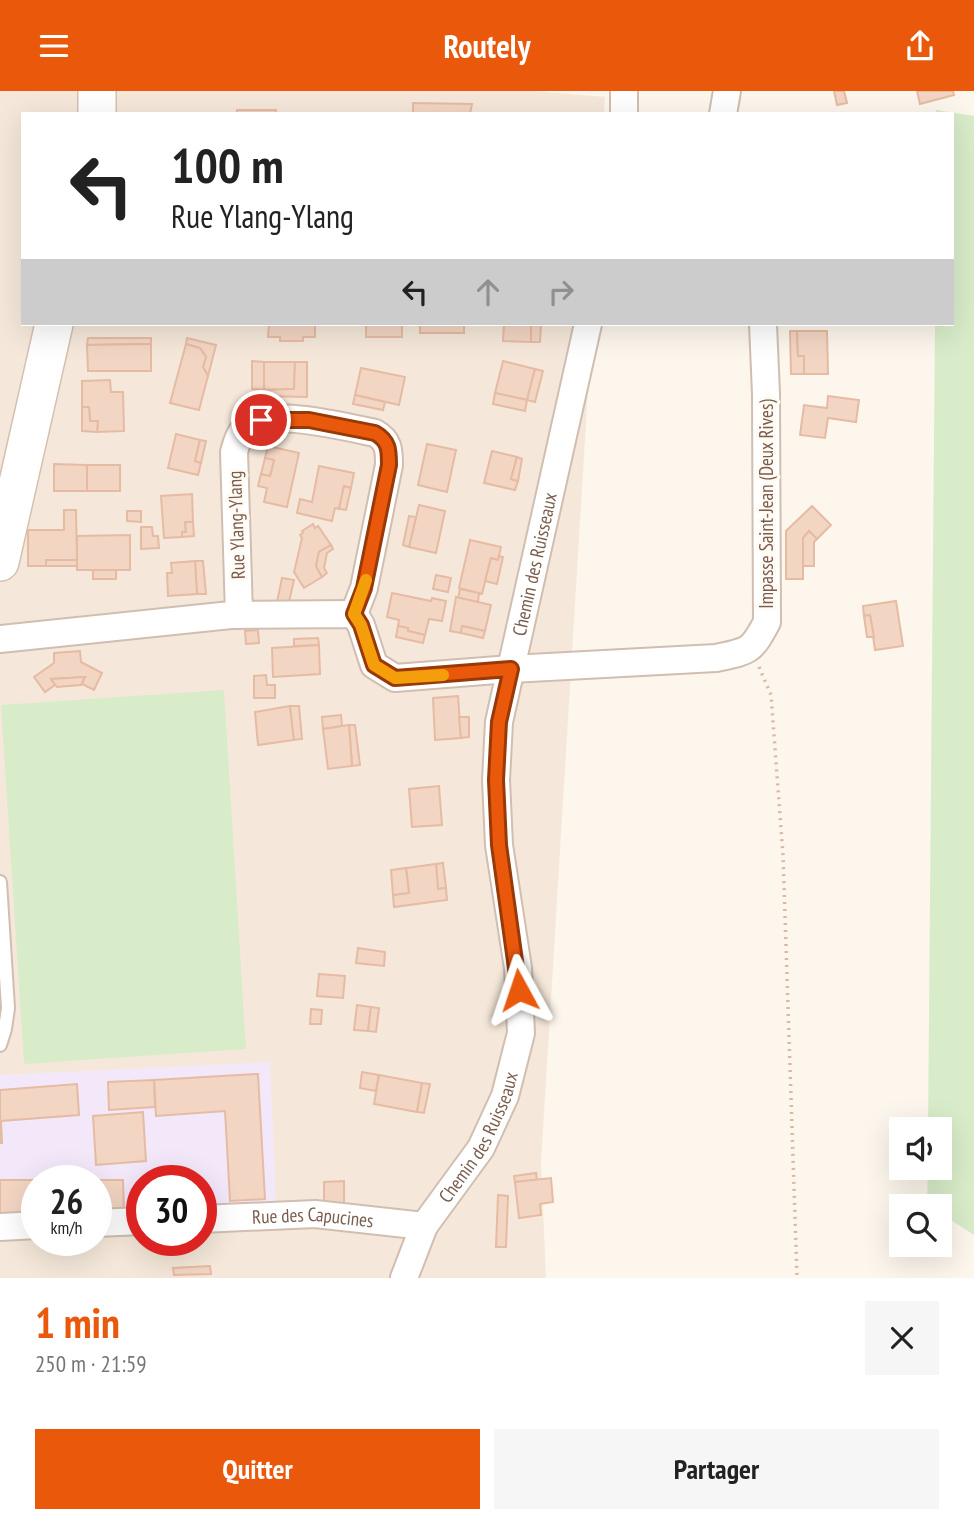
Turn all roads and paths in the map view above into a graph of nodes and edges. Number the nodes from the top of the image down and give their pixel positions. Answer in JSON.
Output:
{"nodes":[{"id":1,"x":97,"y":91,"type":"edge"},
{"id":2,"x":624,"y":91,"type":"edge"},
{"id":3,"x":727,"y":91,"type":"edge"},
{"id":4,"x":97,"y":112,"type":"edge"},
{"id":5,"x":624,"y":112,"type":"edge"},
{"id":6,"x":723,"y":112,"type":"edge"},
{"id":7,"x":54,"y":326,"type":"edge"},
{"id":8,"x":588,"y":326,"type":"edge"},
{"id":9,"x":762,"y":326,"type":"edge"},
{"id":10,"x":0,"y":562,"type":"edge"},
{"id":11,"x":239,"y":614,"type":"junction"},
{"id":12,"x":354,"y":614,"type":"junction"},
{"id":13,"x":0,"y":639,"type":"edge"},
{"id":14,"x":746,"y":651,"type":"junction"},
{"id":15,"x":511,"y":669,"type":"junction"},
{"id":16,"x":0,"y":882,"type":"edge"},
{"id":17,"x":0,"y":1045,"type":"edge"},
{"id":18,"x":217,"y":1218,"type":"edge"},
{"id":19,"x":21,"y":1226,"type":"edge"},
{"id":20,"x":424,"y":1226,"type":"junction"},
{"id":21,"x":0,"y":1227,"type":"edge"},
{"id":22,"x":404,"y":1278,"type":"edge"},
{"id":23,"x":797,"y":1278,"type":"edge"}],
"edges":[{"from":1,"to":4,"type":"street"},
{"from":2,"to":5,"type":"street"},
{"from":3,"to":6,"type":"street"},
{"from":7,"to":10,"type":"street"},
{"from":8,"to":15,"type":"street","name":"Chemin des Ruisseaux"},
{"from":9,"to":14,"type":"street","name":"Impasse Saint-Jean (Deux Rives)"},
{"from":11,"to":12,"type":"street"},
{"from":11,"to":12,"type":"street","name":"Rue Ylang-Ylang"},
{"from":11,"to":13,"type":"street"},
{"from":12,"to":15,"type":"street"},
{"from":14,"to":15,"type":"street"},
{"from":14,"to":23,"type":"path"},
{"from":15,"to":20,"type":"street","name":"Chemin des Ruisseaux"},
{"from":16,"to":17,"type":"lane"},
{"from":18,"to":20,"type":"street","name":"Rue des Capucines"},
{"from":19,"to":21,"type":"street"},
{"from":20,"to":22,"type":"street","name":"Chemin des Ruisseaux"}]}
